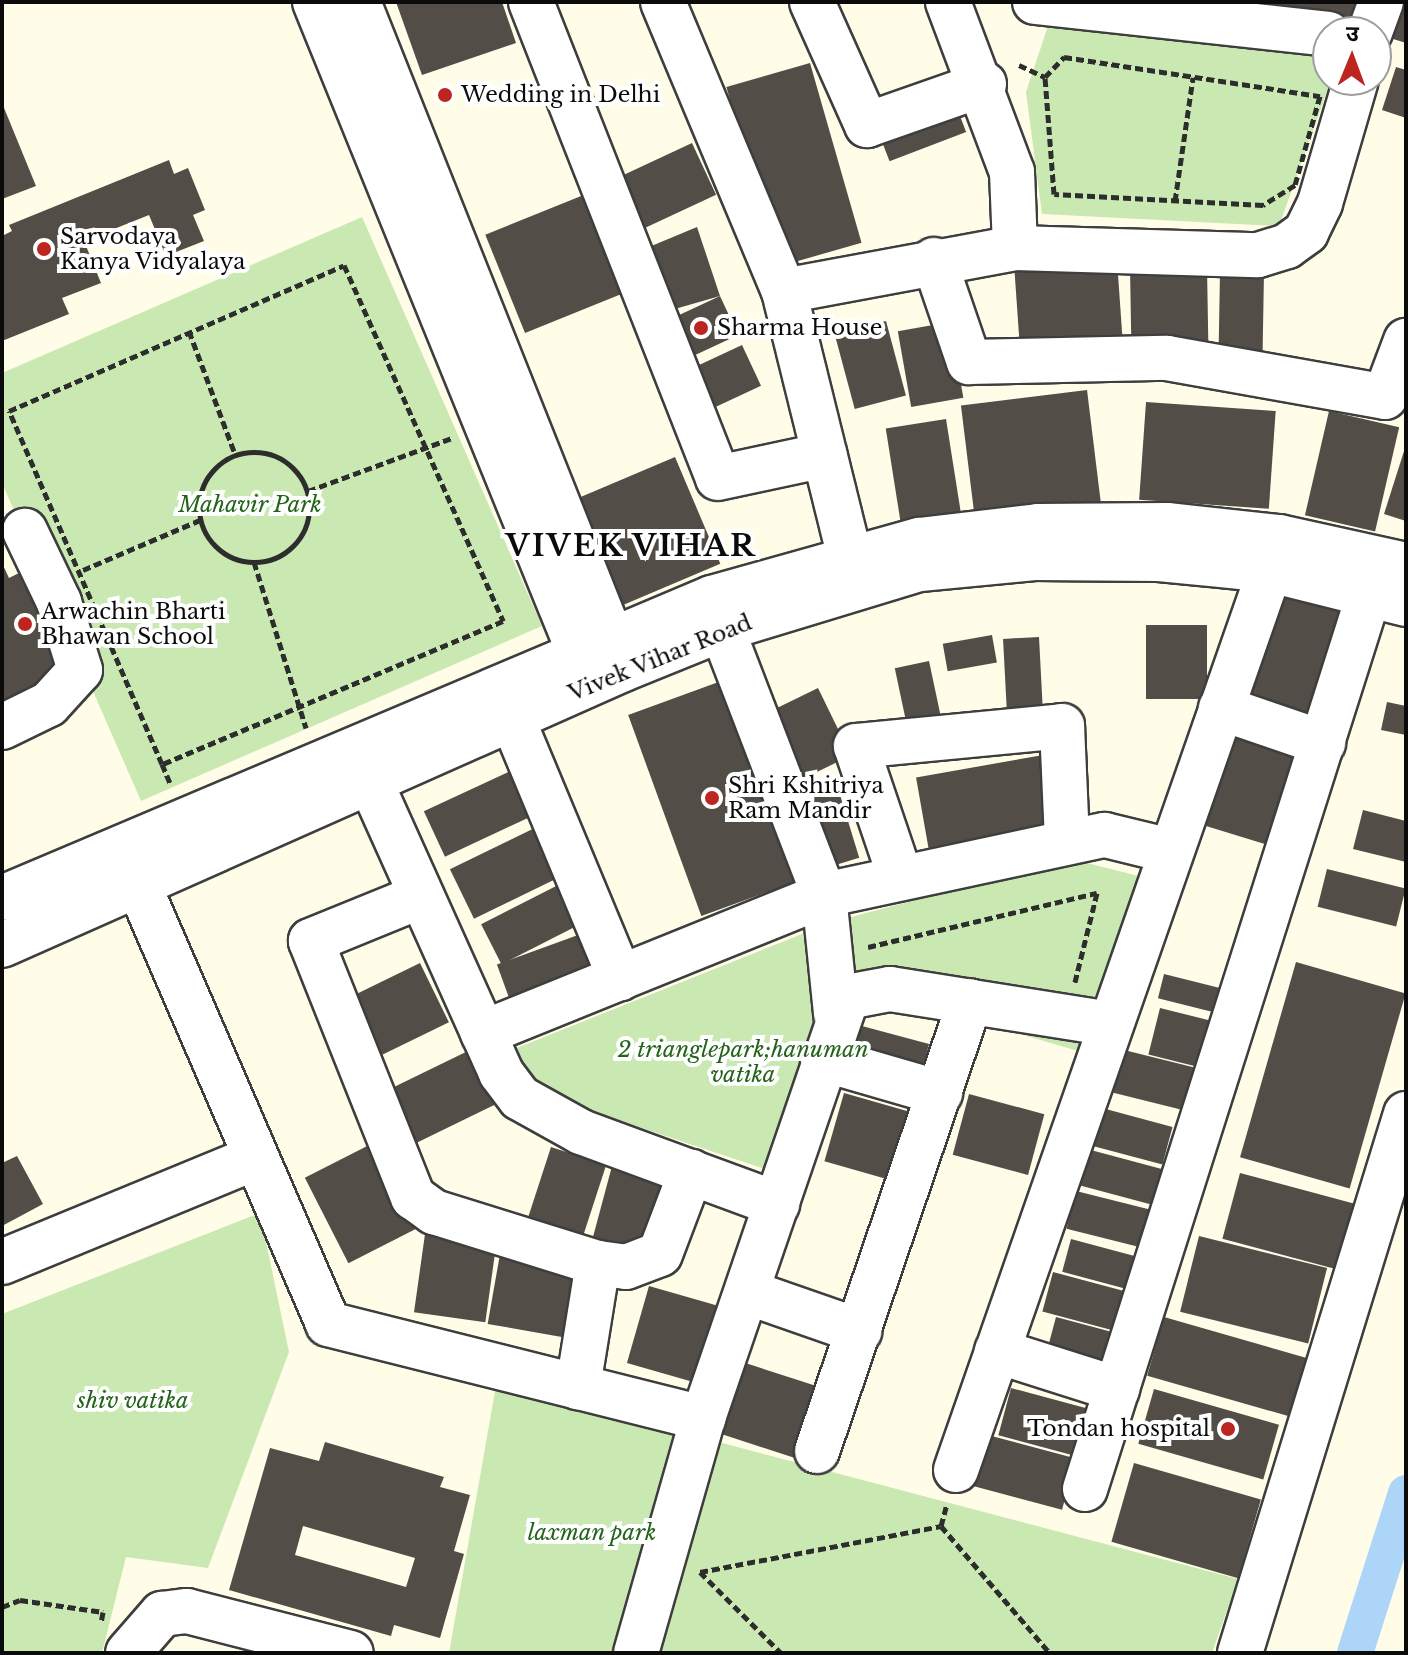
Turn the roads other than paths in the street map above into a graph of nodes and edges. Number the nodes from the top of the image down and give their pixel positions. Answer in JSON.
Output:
{"nodes":[{"id":1,"x":315,"y":2,"type":"edge"},
{"id":2,"x":358,"y":2,"type":"edge"},
{"id":3,"x":531,"y":2,"type":"edge"},
{"id":4,"x":663,"y":2,"type":"edge"},
{"id":5,"x":812,"y":2,"type":"edge"},
{"id":6,"x":948,"y":2,"type":"edge"},
{"id":7,"x":1049,"y":3,"type":"edge"},
{"id":8,"x":1256,"y":14,"type":"edge"},
{"id":9,"x":1312,"y":30,"type":"edge"},
{"id":10,"x":984,"y":84,"type":"junction"},
{"id":11,"x":1351,"y":96,"type":"edge"},
{"id":12,"x":1015,"y":248,"type":"junction"},
{"id":13,"x":934,"y":260,"type":"junction"},
{"id":14,"x":784,"y":291,"type":"junction"},
{"id":15,"x":1406,"y":341,"type":"edge"},
{"id":16,"x":825,"y":455,"type":"junction"},
{"id":17,"x":25,"y":531,"type":"dead end"},
{"id":18,"x":1406,"y":565,"type":"edge"},
{"id":19,"x":1270,"y":570,"type":"junction"},
{"id":20,"x":853,"y":575,"type":"junction"},
{"id":21,"x":1388,"y":598,"type":"edge"},
{"id":22,"x":722,"y":629,"type":"junction"},
{"id":23,"x":602,"y":661,"type":"junction"},
{"id":24,"x":1221,"y":708,"type":"junction"},
{"id":25,"x":512,"y":718,"type":"junction"},
{"id":26,"x":2,"y":727,"type":"edge"},
{"id":27,"x":1323,"y":743,"type":"junction"},
{"id":28,"x":370,"y":781,"type":"junction"},
{"id":29,"x":1067,"y":842,"type":"junction"},
{"id":30,"x":1170,"y":851,"type":"junction"},
{"id":31,"x":900,"y":876,"type":"junction"},
{"id":32,"x":138,"y":884,"type":"junction"},
{"id":33,"x":824,"y":895,"type":"junction"},
{"id":34,"x":421,"y":896,"type":"junction"},
{"id":35,"x":2,"y":898,"type":"edge"},
{"id":36,"x":2,"y":945,"type":"edge"},
{"id":37,"x":620,"y":978,"type":"junction"},
{"id":38,"x":970,"y":1001,"type":"junction"},
{"id":39,"x":836,"y":1014,"type":"junction"},
{"id":40,"x":1110,"y":1024,"type":"junction"},
{"id":41,"x":483,"y":1033,"type":"junction"},
{"id":42,"x":823,"y":1059,"type":"junction"},
{"id":43,"x":940,"y":1093,"type":"junction"},
{"id":44,"x":1406,"y":1114,"type":"edge"},
{"id":45,"x":254,"y":1158,"type":"junction"},
{"id":46,"x":691,"y":1172,"type":"junction"},
{"id":47,"x":777,"y":1204,"type":"junction"},
{"id":48,"x":2,"y":1262,"type":"edge"},
{"id":49,"x":598,"y":1263,"type":"junction"},
{"id":50,"x":747,"y":1292,"type":"junction"},
{"id":51,"x":859,"y":1331,"type":"junction"},
{"id":52,"x":997,"y":1351,"type":"junction"},
{"id":53,"x":578,"y":1387,"type":"junction"},
{"id":54,"x":1117,"y":1389,"type":"junction"},
{"id":55,"x":703,"y":1418,"type":"junction"},
{"id":56,"x":817,"y":1451,"type":"dead end"},
{"id":57,"x":956,"y":1470,"type":"dead end"},
{"id":58,"x":1085,"y":1489,"type":"dead end"},
{"id":59,"x":113,"y":1646,"type":"edge"},
{"id":60,"x":351,"y":1653,"type":"edge"},
{"id":61,"x":636,"y":1653,"type":"edge"},
{"id":62,"x":1240,"y":1653,"type":"edge"}],
"edges":[{"from":1,"to":23,"type":"street"},
{"from":2,"to":23,"type":"street"},
{"from":3,"to":16,"type":"street"},
{"from":4,"to":14,"type":"street"},
{"from":5,"to":10,"type":"street"},
{"from":6,"to":10,"type":"street"},
{"from":7,"to":8,"type":"street"},
{"from":8,"to":9,"type":"street"},
{"from":10,"to":12,"type":"street"},
{"from":11,"to":12,"type":"street"},
{"from":12,"to":13,"type":"street"},
{"from":13,"to":14,"type":"street"},
{"from":13,"to":15,"type":"street"},
{"from":14,"to":16,"type":"street"},
{"from":16,"to":20,"type":"street"},
{"from":17,"to":26,"type":"street"},
{"from":18,"to":20,"type":"street","name":"Vivek Vihar Road"},
{"from":19,"to":20,"type":"street","name":"Vivek Vihar Road"},
{"from":19,"to":21,"type":"street","name":"Vivek Vihar Road"},
{"from":19,"to":24,"type":"street"},
{"from":20,"to":22,"type":"street","name":"Vivek Vihar Road"},
{"from":20,"to":23,"type":"street","name":"Vivek Vihar Road"},
{"from":21,"to":27,"type":"street"},
{"from":22,"to":23,"type":"street","name":"Vivek Vihar Road"},
{"from":22,"to":33,"type":"street"},
{"from":23,"to":25,"type":"street","name":"Vivek Vihar Road"},
{"from":23,"to":35,"type":"street","name":"Vivek Vihar Road"},
{"from":24,"to":27,"type":"street"},
{"from":24,"to":30,"type":"street"},
{"from":25,"to":28,"type":"street","name":"Vivek Vihar Road"},
{"from":25,"to":37,"type":"street"},
{"from":27,"to":54,"type":"street"},
{"from":28,"to":32,"type":"street","name":"Vivek Vihar Road"},
{"from":28,"to":34,"type":"street"},
{"from":29,"to":30,"type":"street"},
{"from":29,"to":31,"type":"street"},
{"from":29,"to":31,"type":"street"},
{"from":30,"to":40,"type":"street"},
{"from":31,"to":33,"type":"street"},
{"from":32,"to":36,"type":"street","name":"Vivek Vihar Road"},
{"from":32,"to":45,"type":"street"},
{"from":33,"to":37,"type":"street"},
{"from":33,"to":39,"type":"street"},
{"from":34,"to":41,"type":"street"},
{"from":34,"to":49,"type":"street"},
{"from":37,"to":41,"type":"street"},
{"from":38,"to":39,"type":"street"},
{"from":38,"to":40,"type":"street"},
{"from":38,"to":43,"type":"street"},
{"from":39,"to":42,"type":"street"},
{"from":40,"to":52,"type":"street"},
{"from":41,"to":46,"type":"street"},
{"from":42,"to":43,"type":"street"},
{"from":42,"to":47,"type":"street"},
{"from":43,"to":51,"type":"street"},
{"from":44,"to":62,"type":"street"},
{"from":45,"to":48,"type":"street"},
{"from":45,"to":53,"type":"street"},
{"from":46,"to":47,"type":"street"},
{"from":46,"to":49,"type":"street"},
{"from":47,"to":50,"type":"street"},
{"from":49,"to":53,"type":"street"},
{"from":50,"to":51,"type":"street"},
{"from":50,"to":55,"type":"street"},
{"from":51,"to":56,"type":"street"},
{"from":52,"to":54,"type":"street"},
{"from":52,"to":57,"type":"street"},
{"from":53,"to":55,"type":"street"},
{"from":54,"to":58,"type":"street"},
{"from":55,"to":61,"type":"street"},
{"from":59,"to":60,"type":"street"}]}
